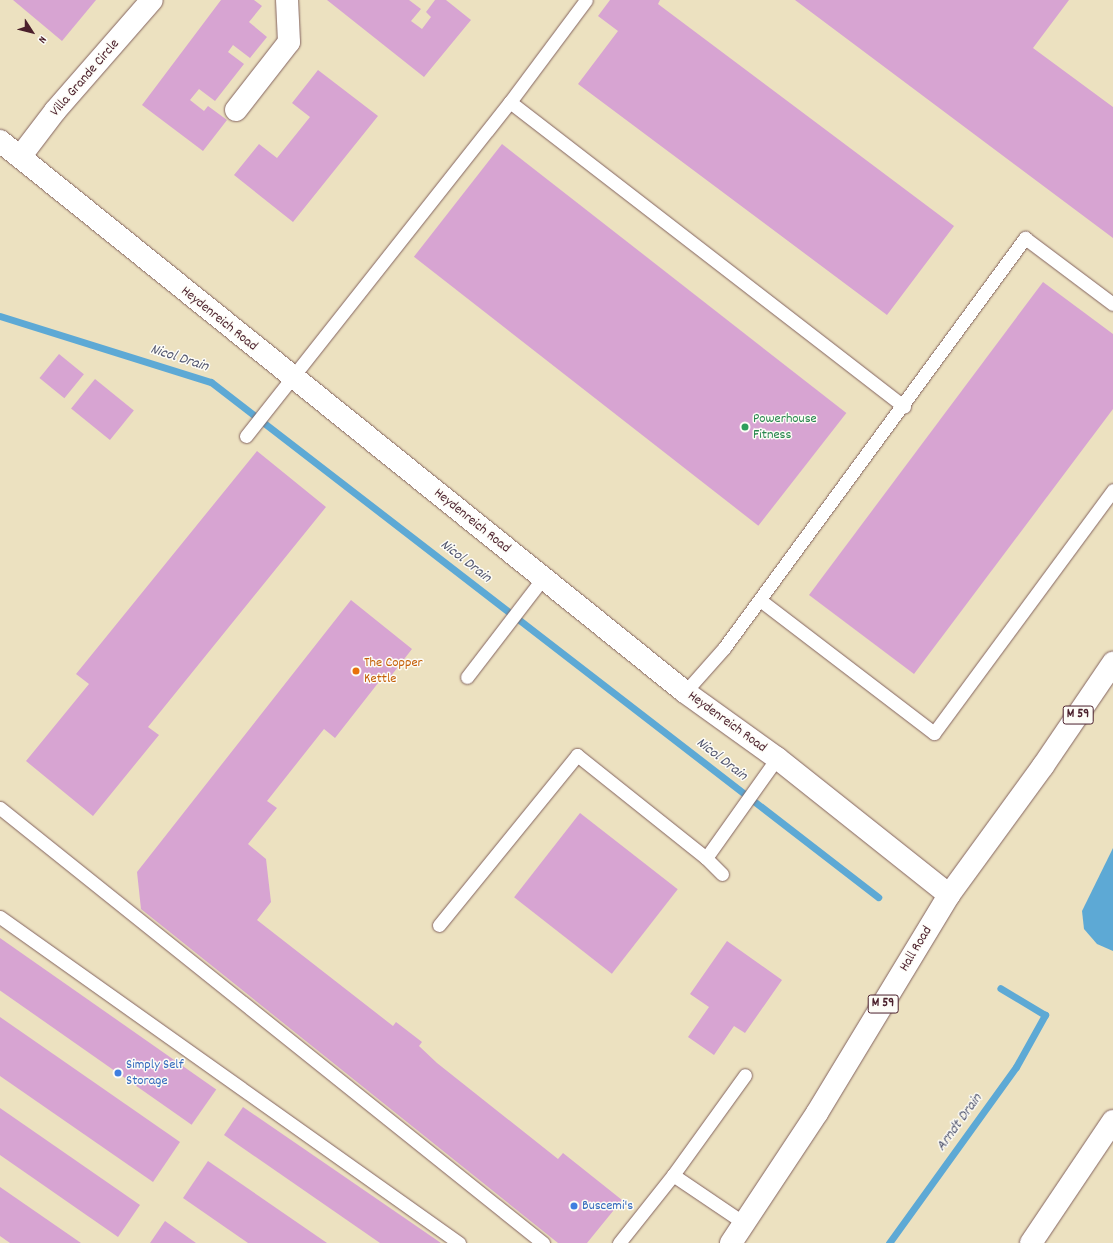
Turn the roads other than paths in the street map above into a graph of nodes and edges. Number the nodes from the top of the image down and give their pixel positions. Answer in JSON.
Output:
{"nodes":[{"id":1,"x":152,"y":0,"type":"edge"},
{"id":2,"x":287,"y":0,"type":"edge"},
{"id":3,"x":586,"y":0,"type":"edge"},
{"id":4,"x":510,"y":102,"type":"junction"},
{"id":5,"x":236,"y":110,"type":"dead end"},
{"id":6,"x":0,"y":141,"type":"edge"},
{"id":7,"x":20,"y":156,"type":"junction"},
{"id":8,"x":1113,"y":304,"type":"edge"},
{"id":9,"x":292,"y":378,"type":"junction"},
{"id":10,"x":904,"y":406,"type":"junction"},
{"id":11,"x":246,"y":436,"type":"dead end"},
{"id":12,"x":1113,"y":490,"type":"edge"},
{"id":13,"x":543,"y":578,"type":"junction"},
{"id":14,"x":760,"y":600,"type":"junction"},
{"id":15,"x":1113,"y":663,"type":"edge"},
{"id":16,"x":467,"y":677,"type":"dead end"},
{"id":17,"x":685,"y":692,"type":"junction"},
{"id":18,"x":777,"y":758,"type":"junction"},
{"id":19,"x":0,"y":808,"type":"edge"},
{"id":20,"x":706,"y":858,"type":"junction"},
{"id":21,"x":722,"y":874,"type":"dead end"},
{"id":22,"x":949,"y":895,"type":"junction"},
{"id":23,"x":0,"y":917,"type":"edge"},
{"id":24,"x":439,"y":925,"type":"dead end"},
{"id":25,"x":745,"y":1075,"type":"dead end"},
{"id":26,"x":1113,"y":1121,"type":"edge"},
{"id":27,"x":673,"y":1175,"type":"junction"},
{"id":28,"x":744,"y":1223,"type":"junction"},
{"id":29,"x":459,"y":1243,"type":"edge"},
{"id":30,"x":543,"y":1243,"type":"edge"},
{"id":31,"x":619,"y":1243,"type":"edge"},
{"id":32,"x":731,"y":1243,"type":"edge"},
{"id":33,"x":1031,"y":1243,"type":"edge"}],
"edges":[{"from":1,"to":7,"type":"main road","name":"Villa Grande Circle"},
{"from":2,"to":5,"type":"main road"},
{"from":3,"to":4,"type":"lane"},
{"from":4,"to":9,"type":"lane"},
{"from":4,"to":10,"type":"lane"},
{"from":6,"to":7,"type":"main road","name":"Heydenreich Road"},
{"from":7,"to":9,"type":"main road","name":"Heydenreich Road"},
{"from":8,"to":10,"type":"lane"},
{"from":9,"to":11,"type":"lane"},
{"from":9,"to":13,"type":"main road","name":"Heydenreich Road"},
{"from":10,"to":14,"type":"lane"},
{"from":12,"to":14,"type":"lane"},
{"from":13,"to":16,"type":"lane"},
{"from":13,"to":17,"type":"main road","name":"Heydenreich Road"},
{"from":14,"to":17,"type":"lane"},
{"from":15,"to":22,"type":"main road","name":"Hall Road","number":"M 59"},
{"from":17,"to":18,"type":"main road","name":"Heydenreich Road"},
{"from":18,"to":20,"type":"lane"},
{"from":18,"to":22,"type":"main road","name":"Heydenreich Road"},
{"from":19,"to":30,"type":"lane"},
{"from":20,"to":21,"type":"lane"},
{"from":20,"to":24,"type":"lane"},
{"from":22,"to":28,"type":"main road","name":"Hall Road","number":"M 59"},
{"from":23,"to":29,"type":"lane"},
{"from":25,"to":27,"type":"lane"},
{"from":26,"to":33,"type":"main road"},
{"from":27,"to":28,"type":"lane"},
{"from":27,"to":31,"type":"lane"},
{"from":28,"to":32,"type":"main road","name":"Hall Road","number":"M 59"}]}
